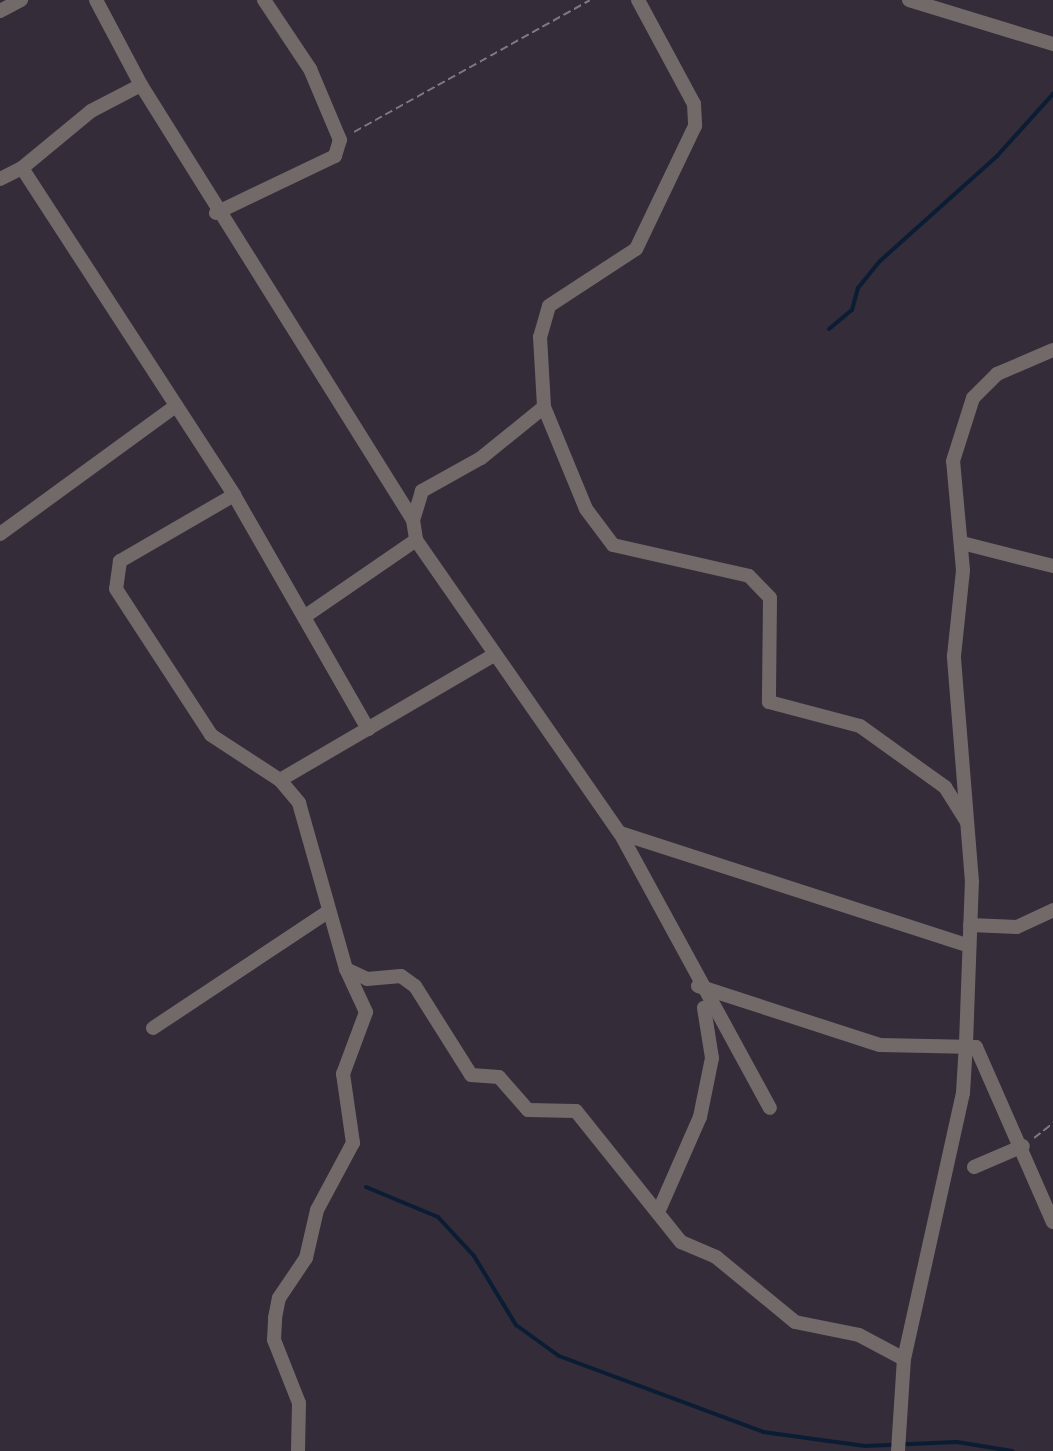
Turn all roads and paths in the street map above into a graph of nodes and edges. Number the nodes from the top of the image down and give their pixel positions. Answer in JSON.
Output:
{"nodes":[{"id":1,"x":21,"y":0,"type":"edge"},
{"id":2,"x":96,"y":0,"type":"edge"},
{"id":3,"x":264,"y":0,"type":"edge"},
{"id":4,"x":590,"y":0,"type":"edge"},
{"id":5,"x":638,"y":0,"type":"edge"},
{"id":6,"x":909,"y":0,"type":"edge"},
{"id":7,"x":0,"y":11,"type":"edge"},
{"id":8,"x":1053,"y":44,"type":"edge"},
{"id":9,"x":141,"y":85,"type":"junction"},
{"id":10,"x":340,"y":140,"type":"junction"},
{"id":11,"x":22,"y":168,"type":"junction"},
{"id":12,"x":0,"y":179,"type":"edge"},
{"id":13,"x":216,"y":213,"type":"junction"},
{"id":14,"x":1053,"y":350,"type":"edge"},
{"id":15,"x":174,"y":407,"type":"junction"},
{"id":16,"x":544,"y":407,"type":"junction"},
{"id":17,"x":234,"y":495,"type":"junction"},
{"id":18,"x":413,"y":520,"type":"junction"},
{"id":19,"x":0,"y":534,"type":"edge"},
{"id":20,"x":416,"y":540,"type":"junction"},
{"id":21,"x":962,"y":543,"type":"junction"},
{"id":22,"x":1053,"y":566,"type":"edge"},
{"id":23,"x":304,"y":617,"type":"junction"},
{"id":24,"x":492,"y":656,"type":"junction"},
{"id":25,"x":368,"y":729,"type":"junction"},
{"id":26,"x":280,"y":780,"type":"junction"},
{"id":27,"x":969,"y":825,"type":"junction"},
{"id":28,"x":620,"y":833,"type":"junction"},
{"id":29,"x":1053,"y":910,"type":"edge"},
{"id":30,"x":326,"y":913,"type":"junction"},
{"id":31,"x":970,"y":925,"type":"junction"},
{"id":32,"x":969,"y":946,"type":"junction"},
{"id":33,"x":346,"y":969,"type":"junction"},
{"id":34,"x":698,"y":986,"type":"junction"},
{"id":35,"x":153,"y":1028,"type":"dead end"},
{"id":36,"x":966,"y":1043,"type":"junction"},
{"id":37,"x":770,"y":1108,"type":"dead end"},
{"id":38,"x":1053,"y":1123,"type":"edge"},
{"id":39,"x":1023,"y":1146,"type":"junction"},
{"id":40,"x":974,"y":1167,"type":"dead end"},
{"id":41,"x":660,"y":1208,"type":"junction"},
{"id":42,"x":1053,"y":1222,"type":"edge"},
{"id":43,"x":904,"y":1359,"type":"junction"},
{"id":44,"x":298,"y":1451,"type":"edge"},
{"id":45,"x":898,"y":1451,"type":"edge"}],
"edges":[{"from":1,"to":7,"type":"street"},
{"from":2,"to":9,"type":"street"},
{"from":3,"to":10,"type":"street"},
{"from":4,"to":10,"type":"path"},
{"from":5,"to":16,"type":"street"},
{"from":6,"to":8,"type":"street"},
{"from":9,"to":11,"type":"street"},
{"from":9,"to":13,"type":"street"},
{"from":10,"to":13,"type":"street"},
{"from":11,"to":12,"type":"street"},
{"from":11,"to":15,"type":"street"},
{"from":13,"to":18,"type":"street"},
{"from":14,"to":21,"type":"street"},
{"from":15,"to":17,"type":"street"},
{"from":15,"to":19,"type":"street"},
{"from":16,"to":18,"type":"street"},
{"from":16,"to":27,"type":"street"},
{"from":17,"to":23,"type":"street"},
{"from":17,"to":26,"type":"street"},
{"from":18,"to":20,"type":"street"},
{"from":20,"to":23,"type":"street"},
{"from":20,"to":24,"type":"street"},
{"from":21,"to":22,"type":"street"},
{"from":21,"to":27,"type":"street"},
{"from":23,"to":25,"type":"street"},
{"from":24,"to":25,"type":"street"},
{"from":24,"to":28,"type":"street"},
{"from":25,"to":26,"type":"street"},
{"from":26,"to":30,"type":"street"},
{"from":27,"to":31,"type":"street"},
{"from":28,"to":32,"type":"street"},
{"from":28,"to":34,"type":"street"},
{"from":29,"to":31,"type":"street"},
{"from":30,"to":33,"type":"street"},
{"from":30,"to":35,"type":"street"},
{"from":31,"to":32,"type":"street"},
{"from":32,"to":36,"type":"street"},
{"from":33,"to":41,"type":"street"},
{"from":33,"to":44,"type":"street"},
{"from":34,"to":36,"type":"street"},
{"from":34,"to":37,"type":"street"},
{"from":34,"to":41,"type":"street"},
{"from":36,"to":39,"type":"street"},
{"from":36,"to":43,"type":"street"},
{"from":38,"to":39,"type":"path"},
{"from":39,"to":40,"type":"street"},
{"from":39,"to":42,"type":"street"},
{"from":41,"to":43,"type":"street"},
{"from":43,"to":45,"type":"street"}]}
